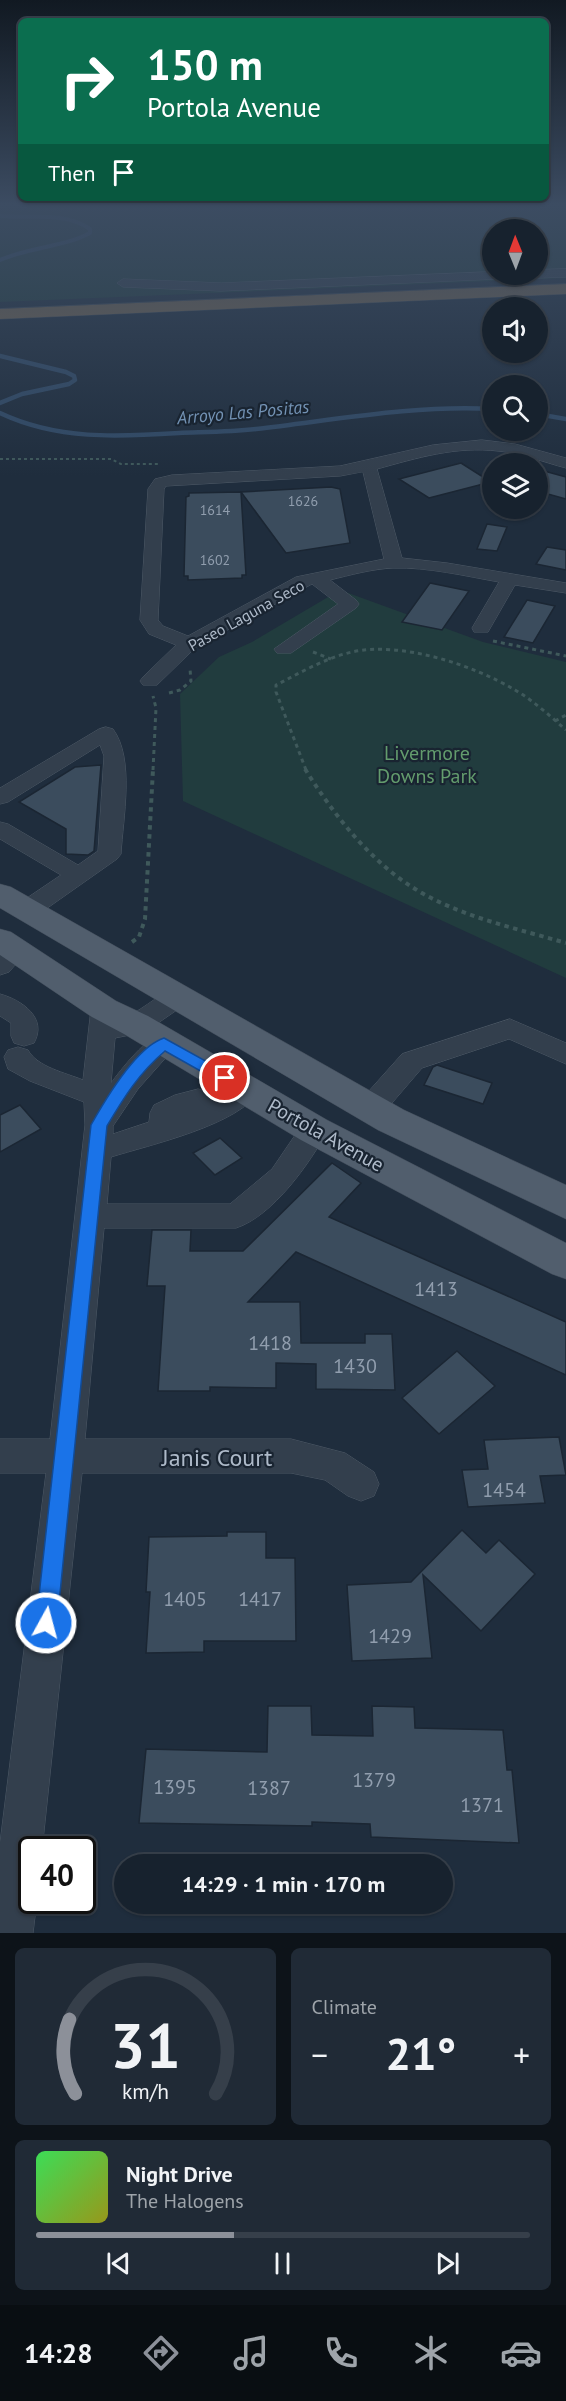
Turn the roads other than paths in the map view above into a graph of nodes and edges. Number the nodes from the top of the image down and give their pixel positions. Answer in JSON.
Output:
{"nodes":[{"id":1,"x":457,"y":295,"type":"edge"},
{"id":2,"x":566,"y":305,"type":"edge"},
{"id":3,"x":548,"y":306,"type":"edge"},
{"id":4,"x":482,"y":308,"type":"edge"},
{"id":5,"x":5,"y":321,"type":"edge"},
{"id":6,"x":566,"y":462,"type":"edge"},
{"id":7,"x":369,"y":466,"type":"junction"},
{"id":8,"x":394,"y":563,"type":"junction"},
{"id":9,"x":316,"y":578,"type":"junction"},
{"id":10,"x":510,"y":578,"type":"junction"},
{"id":11,"x":566,"y":588,"type":"edge"},
{"id":12,"x":481,"y":628,"type":"road end"},
{"id":13,"x":189,"y":644,"type":"junction"},
{"id":14,"x":284,"y":649,"type":"dead end"},
{"id":15,"x":150,"y":681,"type":"road end"},
{"id":16,"x":0,"y":797,"type":"edge"},
{"id":17,"x":0,"y":829,"type":"edge"},
{"id":18,"x":78,"y":875,"type":"junction"},
{"id":19,"x":14,"y":902,"type":"edge"},
{"id":20,"x":5,"y":952,"type":"edge"},
{"id":21,"x":178,"y":997,"type":"junction"},
{"id":22,"x":0,"y":1003,"type":"edge"},
{"id":23,"x":103,"y":1020,"type":"junction"},
{"id":24,"x":149,"y":1042,"type":"junction"},
{"id":25,"x":566,"y":1054,"type":"edge"},
{"id":26,"x":97,"y":1096,"type":"junction"},
{"id":27,"x":233,"y":1099,"type":"junction"},
{"id":28,"x":370,"y":1109,"type":"junction"},
{"id":29,"x":314,"y":1130,"type":"junction"},
{"id":30,"x":98,"y":1138,"type":"junction"},
{"id":31,"x":566,"y":1203,"type":"edge"},
{"id":32,"x":90,"y":1216,"type":"junction"},
{"id":33,"x":566,"y":1262,"type":"edge"},
{"id":34,"x":0,"y":1456,"type":"edge"},
{"id":35,"x":66,"y":1456,"type":"junction"},
{"id":36,"x":361,"y":1484,"type":"dead end"},
{"id":37,"x":11,"y":1933,"type":"edge"}],
"edges":[{"from":1,"to":5,"type":"highway"},
{"from":2,"to":3,"type":"highway"},
{"from":4,"to":5,"type":"highway"},
{"from":6,"to":7,"type":"street"},
{"from":7,"to":8,"type":"street"},
{"from":7,"to":13,"type":"street"},
{"from":8,"to":9,"type":"street","name":"Paseo Laguna Seco"},
{"from":8,"to":10,"type":"street","name":"Paseo Laguna Seco"},
{"from":9,"to":13,"type":"street","name":"Paseo Laguna Seco"},
{"from":9,"to":14,"type":"street"},
{"from":10,"to":11,"type":"street","name":"Paseo Laguna Seco"},
{"from":10,"to":12,"type":"street"},
{"from":13,"to":15,"type":"street","name":"Paseo Laguna Seco"},
{"from":16,"to":18,"type":"street"},
{"from":17,"to":18,"type":"street"},
{"from":18,"to":19,"type":"street"},
{"from":19,"to":21,"type":"main road"},
{"from":20,"to":23,"type":"main road","name":"Portola Avenue"},
{"from":21,"to":24,"type":"street"},
{"from":21,"to":28,"type":"main road"},
{"from":22,"to":26,"type":"street"},
{"from":23,"to":24,"type":"main road","name":"Portola Avenue"},
{"from":23,"to":26,"type":"street"},
{"from":24,"to":27,"type":"main road","name":"Portola Avenue"},
{"from":24,"to":30,"type":"street"},
{"from":25,"to":28,"type":"street"},
{"from":26,"to":30,"type":"street"},
{"from":27,"to":29,"type":"main road","name":"Portola Avenue"},
{"from":27,"to":30,"type":"street"},
{"from":28,"to":31,"type":"main road"},
{"from":29,"to":32,"type":"street"},
{"from":29,"to":33,"type":"main road","name":"Portola Avenue"},
{"from":30,"to":32,"type":"street"},
{"from":32,"to":35,"type":"street"},
{"from":34,"to":35,"type":"street","name":"Janis Court"},
{"from":35,"to":36,"type":"street","name":"Janis Court"},
{"from":35,"to":37,"type":"street"}]}
